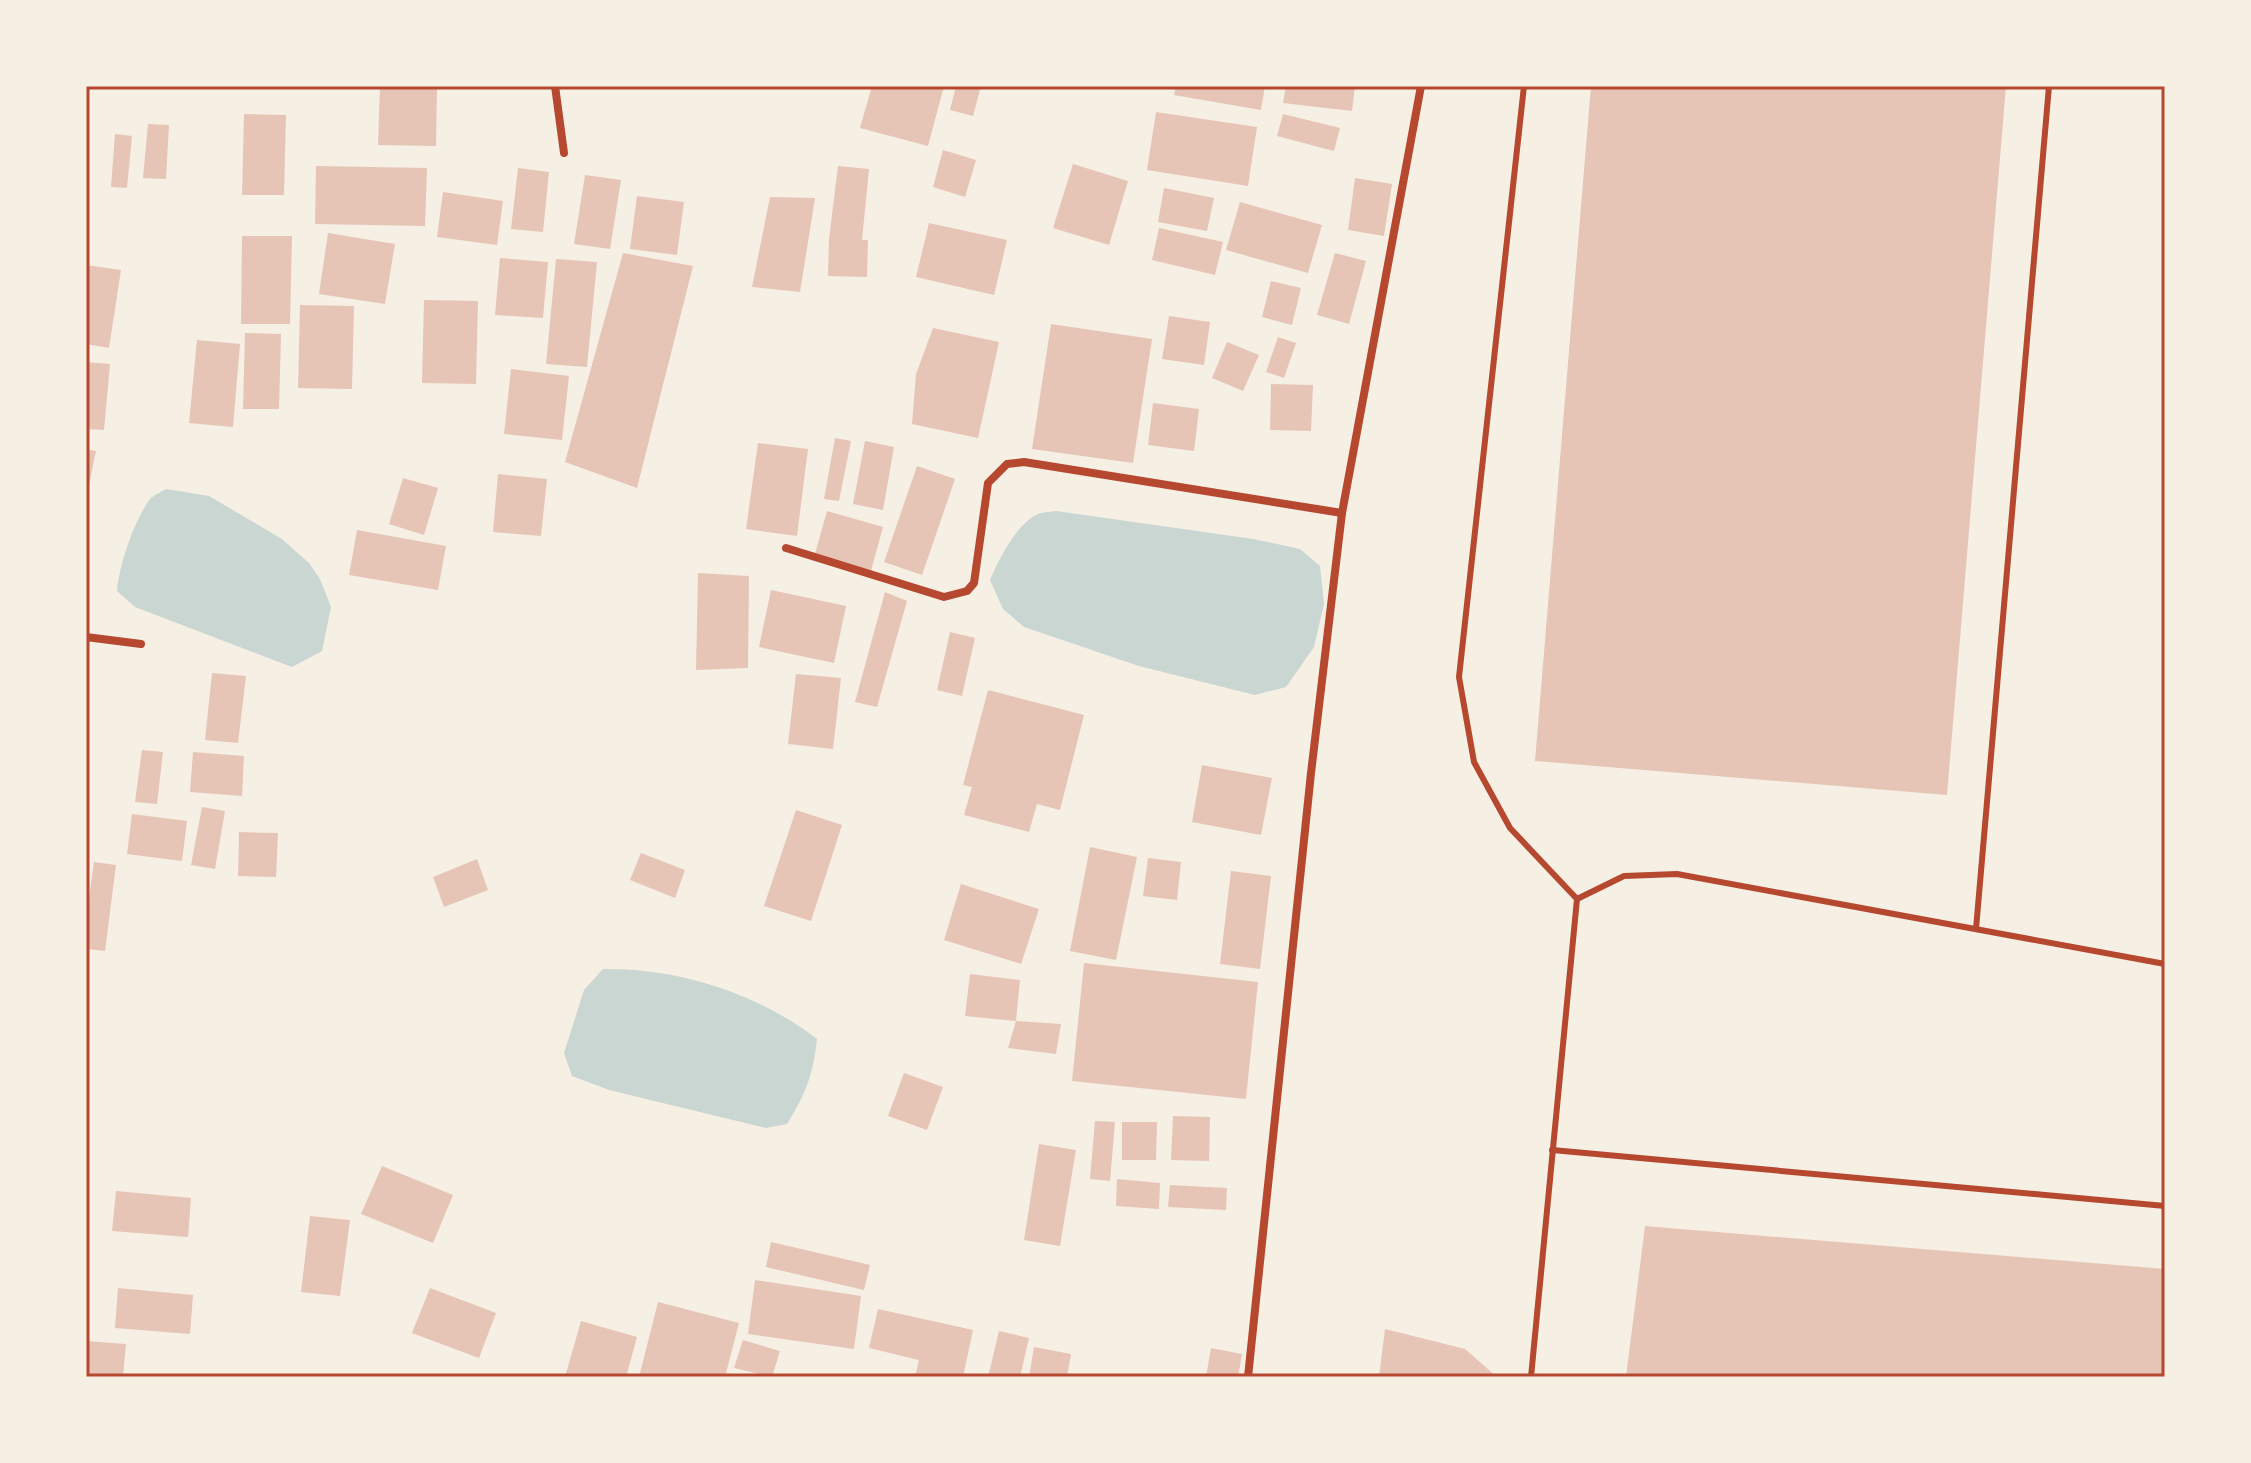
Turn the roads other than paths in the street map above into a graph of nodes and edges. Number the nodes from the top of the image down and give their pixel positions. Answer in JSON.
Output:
{"nodes":[{"id":1,"x":555,"y":86,"type":"edge"},
{"id":2,"x":1421,"y":86,"type":"edge"},
{"id":3,"x":1524,"y":86,"type":"edge"},
{"id":4,"x":2049,"y":86,"type":"edge"},
{"id":5,"x":564,"y":153,"type":"dead end"},
{"id":6,"x":1342,"y":513,"type":"junction"},
{"id":7,"x":786,"y":548,"type":"dead end"},
{"id":8,"x":86,"y":637,"type":"edge"},
{"id":9,"x":141,"y":644,"type":"dead end"},
{"id":10,"x":1577,"y":899,"type":"junction"},
{"id":11,"x":1976,"y":929,"type":"junction"},
{"id":12,"x":2165,"y":964,"type":"edge"},
{"id":13,"x":1552,"y":1150,"type":"junction"},
{"id":14,"x":2165,"y":1206,"type":"edge"},
{"id":15,"x":1248,"y":1377,"type":"edge"},
{"id":16,"x":1531,"y":1377,"type":"edge"}],
"edges":[{"from":1,"to":5,"type":"street"},
{"from":2,"to":6,"type":"street"},
{"from":3,"to":10,"type":"lane"},
{"from":4,"to":11,"type":"lane"},
{"from":6,"to":7,"type":"street"},
{"from":6,"to":15,"type":"street"},
{"from":8,"to":9,"type":"street"},
{"from":10,"to":11,"type":"lane"},
{"from":10,"to":13,"type":"lane"},
{"from":11,"to":12,"type":"lane"},
{"from":13,"to":14,"type":"lane"},
{"from":13,"to":16,"type":"lane"}]}
